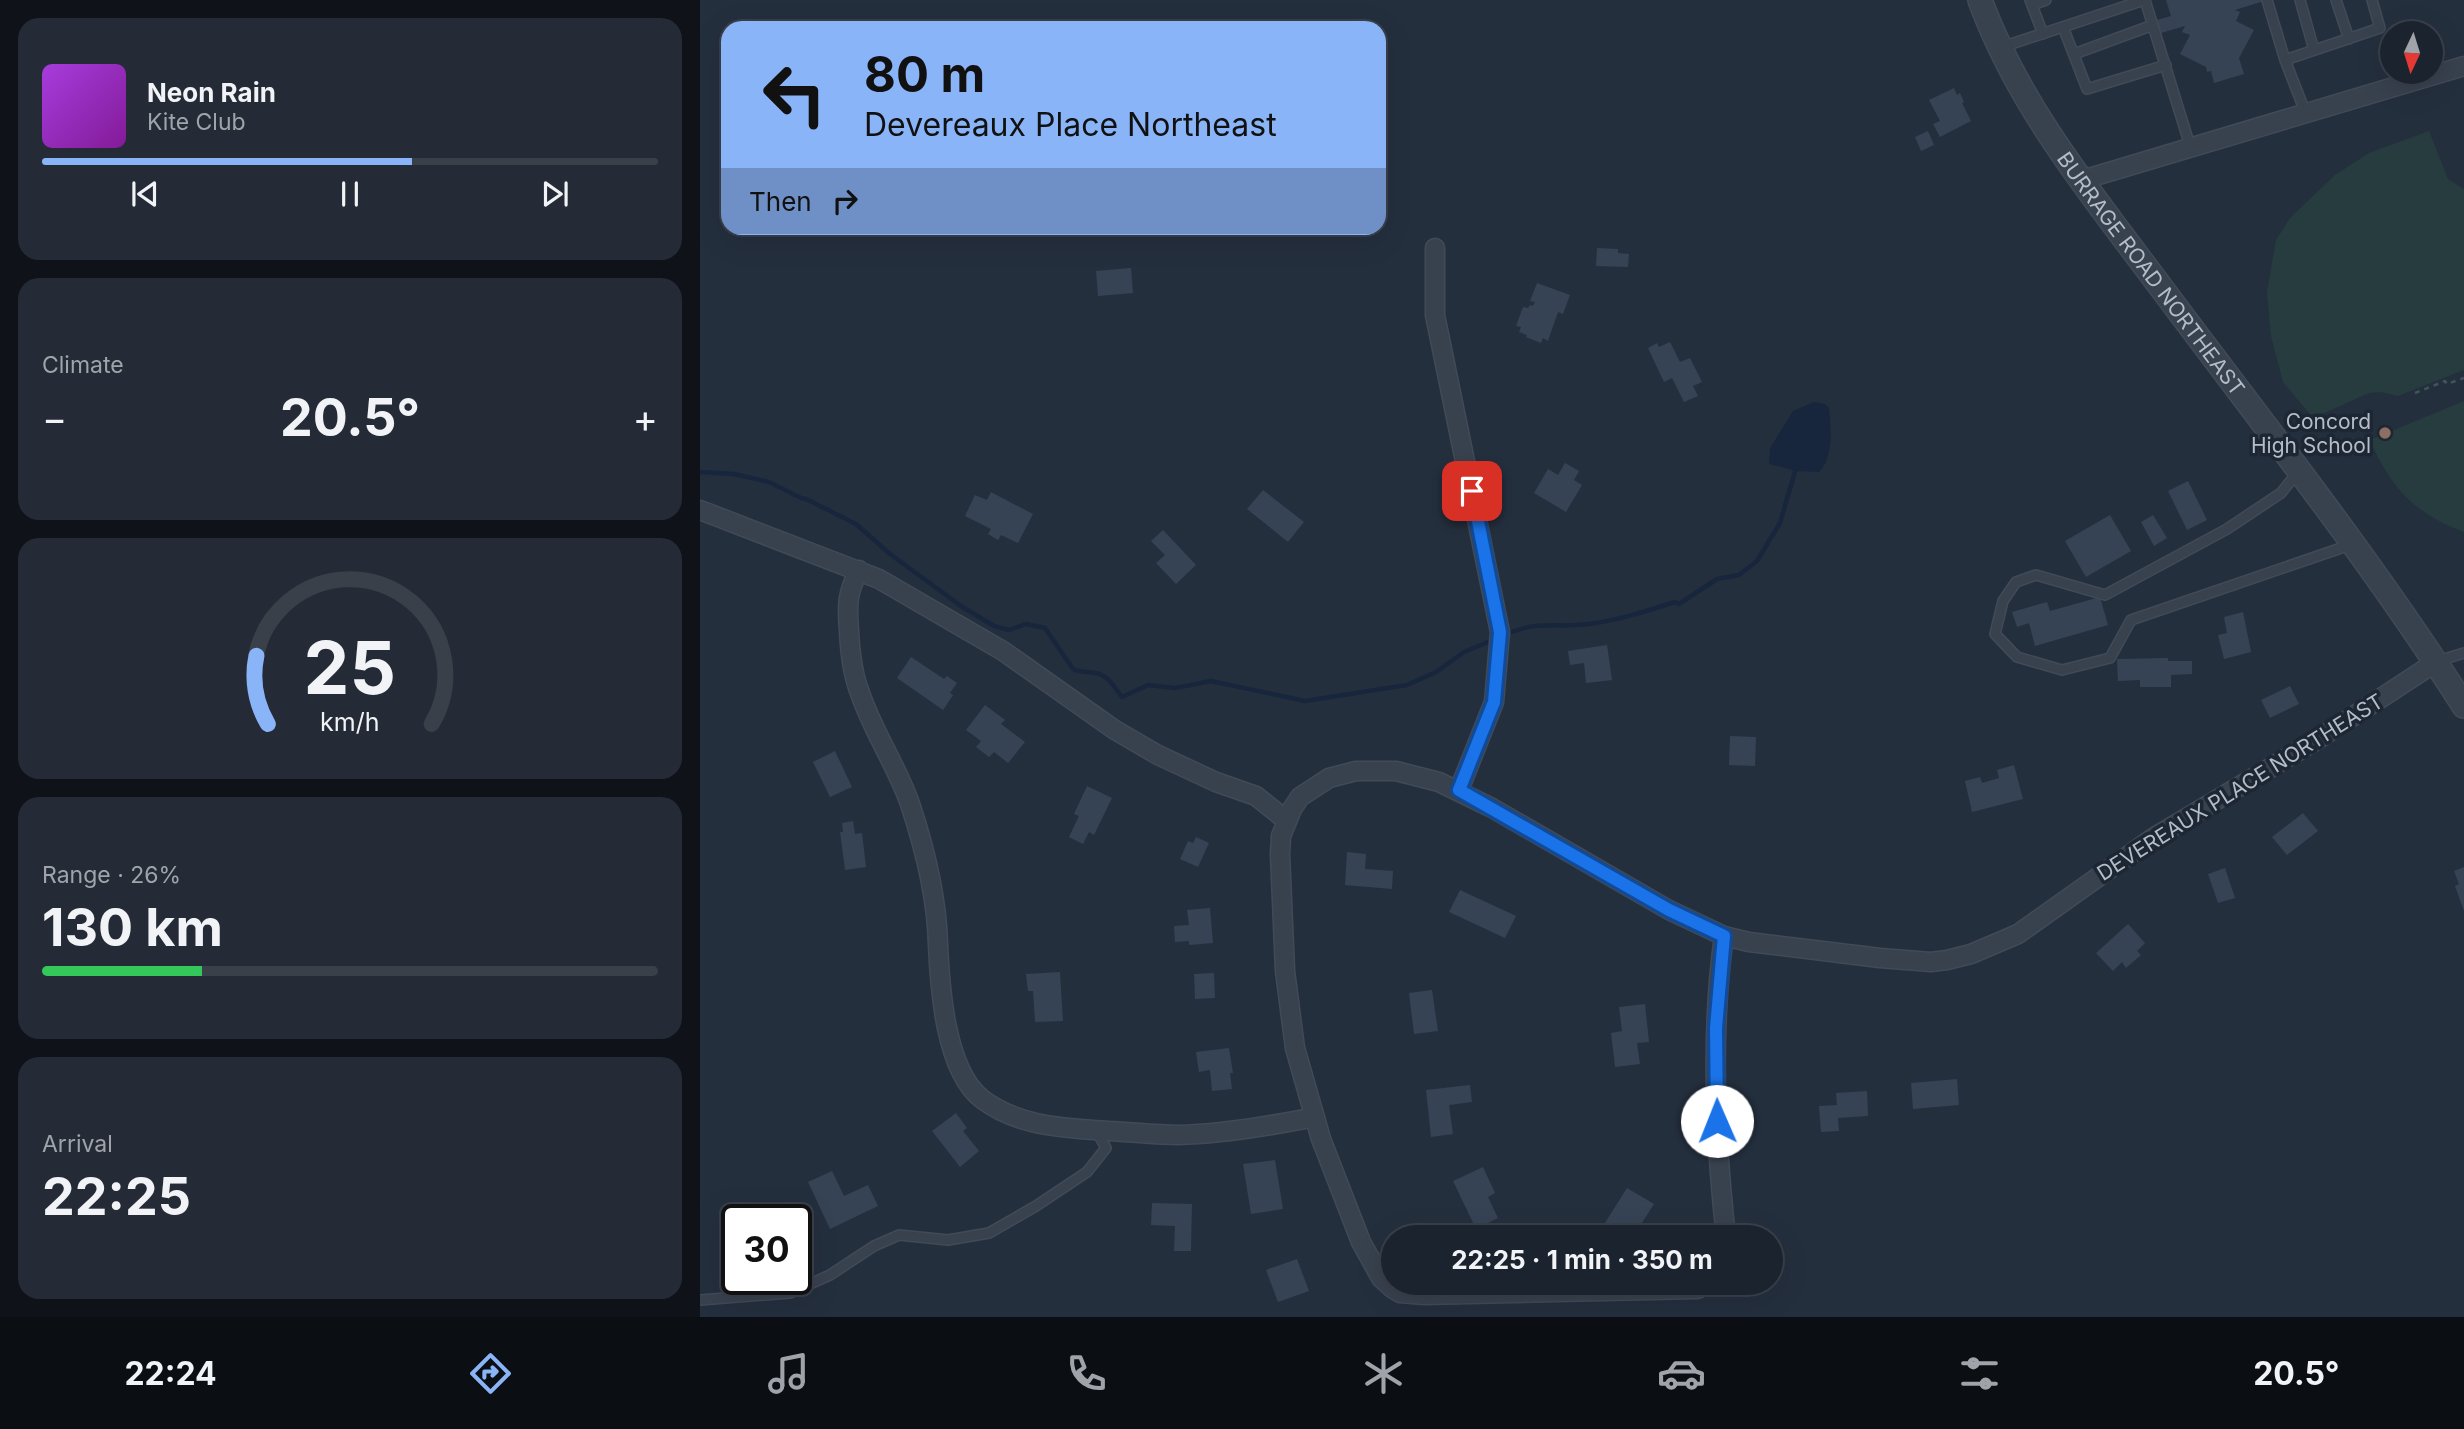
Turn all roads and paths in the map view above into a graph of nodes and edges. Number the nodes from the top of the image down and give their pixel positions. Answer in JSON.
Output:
{"nodes":[{"id":1,"x":1980,"y":0,"type":"edge"},
{"id":2,"x":2046,"y":0,"type":"edge"},
{"id":3,"x":2144,"y":0,"type":"edge"},
{"id":4,"x":2267,"y":0,"type":"edge"},
{"id":5,"x":2300,"y":0,"type":"edge"},
{"id":6,"x":2336,"y":0,"type":"edge"},
{"id":7,"x":2372,"y":0,"type":"edge"},
{"id":8,"x":2031,"y":2,"type":"edge"},
{"id":9,"x":2113,"y":5,"type":"edge"},
{"id":10,"x":2153,"y":24,"type":"junction"},
{"id":11,"x":2063,"y":27,"type":"junction"},
{"id":12,"x":2043,"y":34,"type":"junction"},
{"id":13,"x":2348,"y":39,"type":"junction"},
{"id":14,"x":2000,"y":48,"type":"junction"},
{"id":15,"x":2314,"y":50,"type":"junction"},
{"id":16,"x":2074,"y":54,"type":"junction"},
{"id":17,"x":2285,"y":60,"type":"junction"},
{"id":18,"x":2166,"y":65,"type":"junction"},
{"id":19,"x":2464,"y":66,"type":"edge"},
{"id":20,"x":2306,"y":114,"type":"junction"},
{"id":21,"x":2191,"y":149,"type":"junction"},
{"id":22,"x":2082,"y":180,"type":"junction"},
{"id":23,"x":1435,"y":248,"type":"dead end"},
{"id":24,"x":2464,"y":378,"type":"edge"},
{"id":25,"x":2415,"y":393,"type":"dead end"},
{"id":26,"x":2298,"y":472,"type":"junction"},
{"id":27,"x":700,"y":510,"type":"edge"},
{"id":28,"x":2352,"y":545,"type":"junction"},
{"id":29,"x":859,"y":570,"type":"junction"},
{"id":30,"x":2464,"y":653,"type":"edge"},
{"id":31,"x":2436,"y":662,"type":"junction"},
{"id":32,"x":2464,"y":706,"type":"edge"},
{"id":33,"x":1459,"y":790,"type":"junction"},
{"id":34,"x":1286,"y":820,"type":"junction"},
{"id":35,"x":1724,"y":936,"type":"junction"},
{"id":36,"x":1315,"y":1117,"type":"junction"},
{"id":37,"x":1096,"y":1130,"type":"junction"},
{"id":38,"x":1725,"y":1225,"type":"edge"},
{"id":39,"x":1381,"y":1278,"type":"edge"},
{"id":40,"x":700,"y":1300,"type":"edge"}],
"edges":[{"from":1,"to":14,"type":"street","name":"BURRAGE ROAD NORTHEAST"},
{"from":2,"to":8,"type":"lane"},
{"from":3,"to":9,"type":"lane"},
{"from":3,"to":10,"type":"lane"},
{"from":4,"to":17,"type":"lane"},
{"from":5,"to":15,"type":"lane"},
{"from":6,"to":13,"type":"lane"},
{"from":7,"to":13,"type":"lane"},
{"from":8,"to":12,"type":"lane"},
{"from":9,"to":11,"type":"lane"},
{"from":10,"to":16,"type":"lane"},
{"from":10,"to":18,"type":"lane"},
{"from":11,"to":12,"type":"lane"},
{"from":11,"to":16,"type":"lane"},
{"from":12,"to":14,"type":"lane"},
{"from":13,"to":15,"type":"lane"},
{"from":14,"to":22,"type":"street","name":"BURRAGE ROAD NORTHEAST"},
{"from":15,"to":17,"type":"lane"},
{"from":16,"to":18,"type":"lane"},
{"from":17,"to":20,"type":"lane"},
{"from":18,"to":21,"type":"lane"},
{"from":19,"to":20,"type":"street"},
{"from":20,"to":21,"type":"street"},
{"from":21,"to":22,"type":"street"},
{"from":22,"to":26,"type":"street","name":"BURRAGE ROAD NORTHEAST"},
{"from":23,"to":33,"type":"street"},
{"from":24,"to":25,"type":"path"},
{"from":26,"to":28,"type":"street","name":"BURRAGE ROAD NORTHEAST"},
{"from":26,"to":28,"type":"lane"},
{"from":27,"to":29,"type":"street"},
{"from":28,"to":31,"type":"street","name":"BURRAGE ROAD NORTHEAST"},
{"from":29,"to":34,"type":"street"},
{"from":29,"to":37,"type":"street"},
{"from":30,"to":31,"type":"lane"},
{"from":31,"to":32,"type":"street","name":"BURRAGE ROAD NORTHEAST"},
{"from":31,"to":35,"type":"street","name":"DEVEREAUX PLACE NORTHEAST"},
{"from":33,"to":34,"type":"street","name":"DEVEREAUX PLACE NORTHEAST"},
{"from":33,"to":35,"type":"street","name":"DEVEREAUX PLACE NORTHEAST"},
{"from":34,"to":36,"type":"street","name":"DEVEREAUX PLACE NORTHEAST"},
{"from":35,"to":38,"type":"street"},
{"from":36,"to":37,"type":"street"},
{"from":36,"to":39,"type":"street","name":"DEVEREAUX PLACE NORTHEAST"},
{"from":37,"to":40,"type":"lane"}]}
